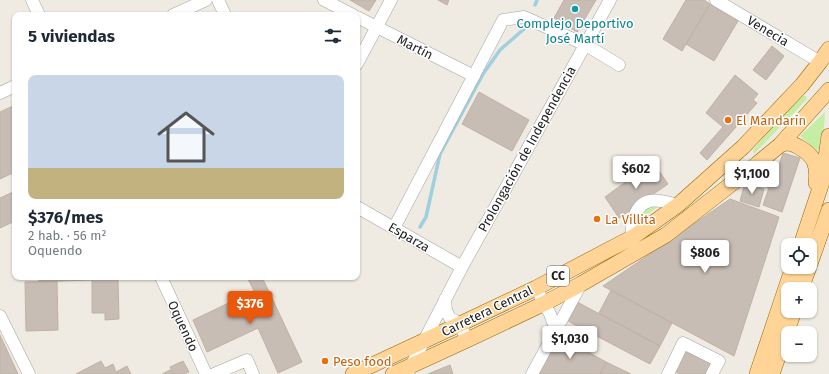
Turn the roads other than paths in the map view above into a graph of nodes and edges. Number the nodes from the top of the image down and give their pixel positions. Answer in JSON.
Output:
{"nodes":[{"id":1,"x":32,"y":0,"type":"edge"},
{"id":2,"x":206,"y":0,"type":"edge"},
{"id":3,"x":218,"y":0,"type":"edge"},
{"id":4,"x":324,"y":0,"type":"edge"},
{"id":5,"x":391,"y":0,"type":"edge"},
{"id":6,"x":610,"y":0,"type":"edge"},
{"id":7,"x":716,"y":0,"type":"edge"},
{"id":8,"x":38,"y":12,"type":"edge"},
{"id":9,"x":180,"y":12,"type":"edge"},
{"id":10,"x":224,"y":12,"type":"edge"},
{"id":11,"x":347,"y":12,"type":"edge"},
{"id":12,"x":360,"y":18,"type":"edge"},
{"id":13,"x":377,"y":27,"type":"junction"},
{"id":14,"x":586,"y":45,"type":"junction"},
{"id":15,"x":829,"y":49,"type":"edge"},
{"id":16,"x":360,"y":58,"type":"edge"},
{"id":17,"x":820,"y":62,"type":"junction"},
{"id":18,"x":619,"y":65,"type":"dead end"},
{"id":19,"x":474,"y":76,"type":"junction"},
{"id":20,"x":802,"y":85,"type":"junction"},
{"id":21,"x":12,"y":87,"type":"edge"},
{"id":22,"x":829,"y":88,"type":"edge"},
{"id":23,"x":0,"y":93,"type":"edge"},
{"id":24,"x":829,"y":136,"type":"edge"},
{"id":25,"x":780,"y":144,"type":"junction"},
{"id":26,"x":743,"y":147,"type":"junction"},
{"id":27,"x":757,"y":164,"type":"junction"},
{"id":28,"x":678,"y":205,"type":"junction"},
{"id":29,"x":822,"y":207,"type":"edge"},
{"id":30,"x":360,"y":209,"type":"edge"},
{"id":31,"x":657,"y":220,"type":"junction"},
{"id":32,"x":394,"y":228,"type":"junction"},
{"id":33,"x":666,"y":235,"type":"junction"},
{"id":34,"x":631,"y":238,"type":"junction"},
{"id":35,"x":805,"y":238,"type":"edge"},
{"id":36,"x":816,"y":238,"type":"edge"},
{"id":37,"x":462,"y":267,"type":"junction"},
{"id":38,"x":791,"y":274,"type":"edge"},
{"id":39,"x":161,"y":280,"type":"edge"},
{"id":40,"x":581,"y":284,"type":"junction"},
{"id":41,"x":536,"y":288,"type":"junction"},
{"id":42,"x":445,"y":299,"type":"junction"},
{"id":43,"x":545,"y":303,"type":"junction"},
{"id":44,"x":0,"y":316,"type":"edge"},
{"id":45,"x":792,"y":318,"type":"edge"},
{"id":46,"x":460,"y":324,"type":"junction"},
{"id":47,"x":556,"y":330,"type":"junction"},
{"id":48,"x":467,"y":340,"type":"junction"},
{"id":49,"x":423,"y":342,"type":"junction"},
{"id":50,"x":408,"y":370,"type":"edge"},
{"id":51,"x":29,"y":374,"type":"edge"},
{"id":52,"x":206,"y":374,"type":"edge"},
{"id":53,"x":214,"y":374,"type":"edge"},
{"id":54,"x":253,"y":374,"type":"edge"},
{"id":55,"x":353,"y":374,"type":"edge"},
{"id":56,"x":393,"y":374,"type":"edge"},
{"id":57,"x":532,"y":374,"type":"edge"},
{"id":58,"x":668,"y":374,"type":"edge"},
{"id":59,"x":712,"y":374,"type":"edge"},
{"id":60,"x":757,"y":374,"type":"edge"},
{"id":61,"x":772,"y":374,"type":"edge"}],
"edges":[{"from":1,"to":8,"type":"street"},
{"from":2,"to":9,"type":"street"},
{"from":3,"to":10,"type":"street"},
{"from":4,"to":11,"type":"street"},
{"from":5,"to":13,"type":"street"},
{"from":6,"to":14,"type":"street","name":"Prolongación de Independencia"},
{"from":7,"to":17,"type":"street","name":"Venecia"},
{"from":12,"to":13,"type":"street","name":"Martín"},
{"from":13,"to":16,"type":"street"},
{"from":13,"to":19,"type":"street","name":"Martín"},
{"from":14,"to":18,"type":"street"},
{"from":14,"to":19,"type":"street"},
{"from":14,"to":37,"type":"street","name":"Prolongación de Independencia"},
{"from":15,"to":17,"type":"main road","name":"Carretera Central","number":"CC"},
{"from":17,"to":20,"type":"main road","name":"Carretera Central","number":"CC"},
{"from":19,"to":32,"type":"street"},
{"from":20,"to":22,"type":"main road"},
{"from":20,"to":26,"type":"main road","name":"Carretera Central","number":"CC"},
{"from":21,"to":23,"type":"street"},
{"from":22,"to":25,"type":"main road","name":"Carretera Central","number":"CC"},
{"from":24,"to":29,"type":"main road"},
{"from":25,"to":27,"type":"main road","name":"Carretera Central","number":"CC"},
{"from":25,"to":29,"type":"main road"},
{"from":26,"to":27,"type":"main road"},
{"from":26,"to":28,"type":"main road","name":"Carretera Central","number":"CC"},
{"from":27,"to":33,"type":"main road","name":"Carretera Central","number":"CC"},
{"from":28,"to":31,"type":"main road","name":"Carretera Central","number":"CC"},
{"from":28,"to":34,"type":"street"},
{"from":29,"to":35,"type":"main road"},
{"from":29,"to":36,"type":"main road"},
{"from":30,"to":32,"type":"street","name":"Esparza"},
{"from":31,"to":33,"type":"main road"},
{"from":31,"to":34,"type":"main road","name":"Carretera Central","number":"CC"},
{"from":32,"to":37,"type":"street","name":"Esparza"},
{"from":33,"to":40,"type":"main road","name":"Carretera Central","number":"CC"},
{"from":34,"to":41,"type":"main road","name":"Carretera Central","number":"CC"},
{"from":37,"to":42,"type":"street","name":"Prolongación de Independencia"},
{"from":38,"to":60,"type":"main road"},
{"from":39,"to":52,"type":"street","name":"Oquendo"},
{"from":40,"to":43,"type":"main road","name":"Carretera Central","number":"CC"},
{"from":40,"to":47,"type":"street"},
{"from":41,"to":43,"type":"street"},
{"from":41,"to":46,"type":"main road","name":"Carretera Central","number":"CC"},
{"from":42,"to":46,"type":"street"},
{"from":42,"to":49,"type":"street","name":"Prolongación de Independencia"},
{"from":43,"to":47,"type":"street"},
{"from":43,"to":48,"type":"main road","name":"Carretera Central","number":"CC"},
{"from":44,"to":51,"type":"street"},
{"from":45,"to":61,"type":"main road"},
{"from":46,"to":48,"type":"street"},
{"from":46,"to":49,"type":"main road","name":"Carretera Central","number":"CC"},
{"from":47,"to":57,"type":"street"},
{"from":48,"to":50,"type":"main road","name":"Carretera Central","number":"CC"},
{"from":49,"to":50,"type":"street","name":"Prolongación de Independencia"},
{"from":49,"to":55,"type":"main road","name":"Carretera Central","number":"CC"},
{"from":50,"to":56,"type":"main road","name":"Carretera Central","number":"CC"},
{"from":53,"to":54,"type":"street"},
{"from":58,"to":59,"type":"street"}]}
